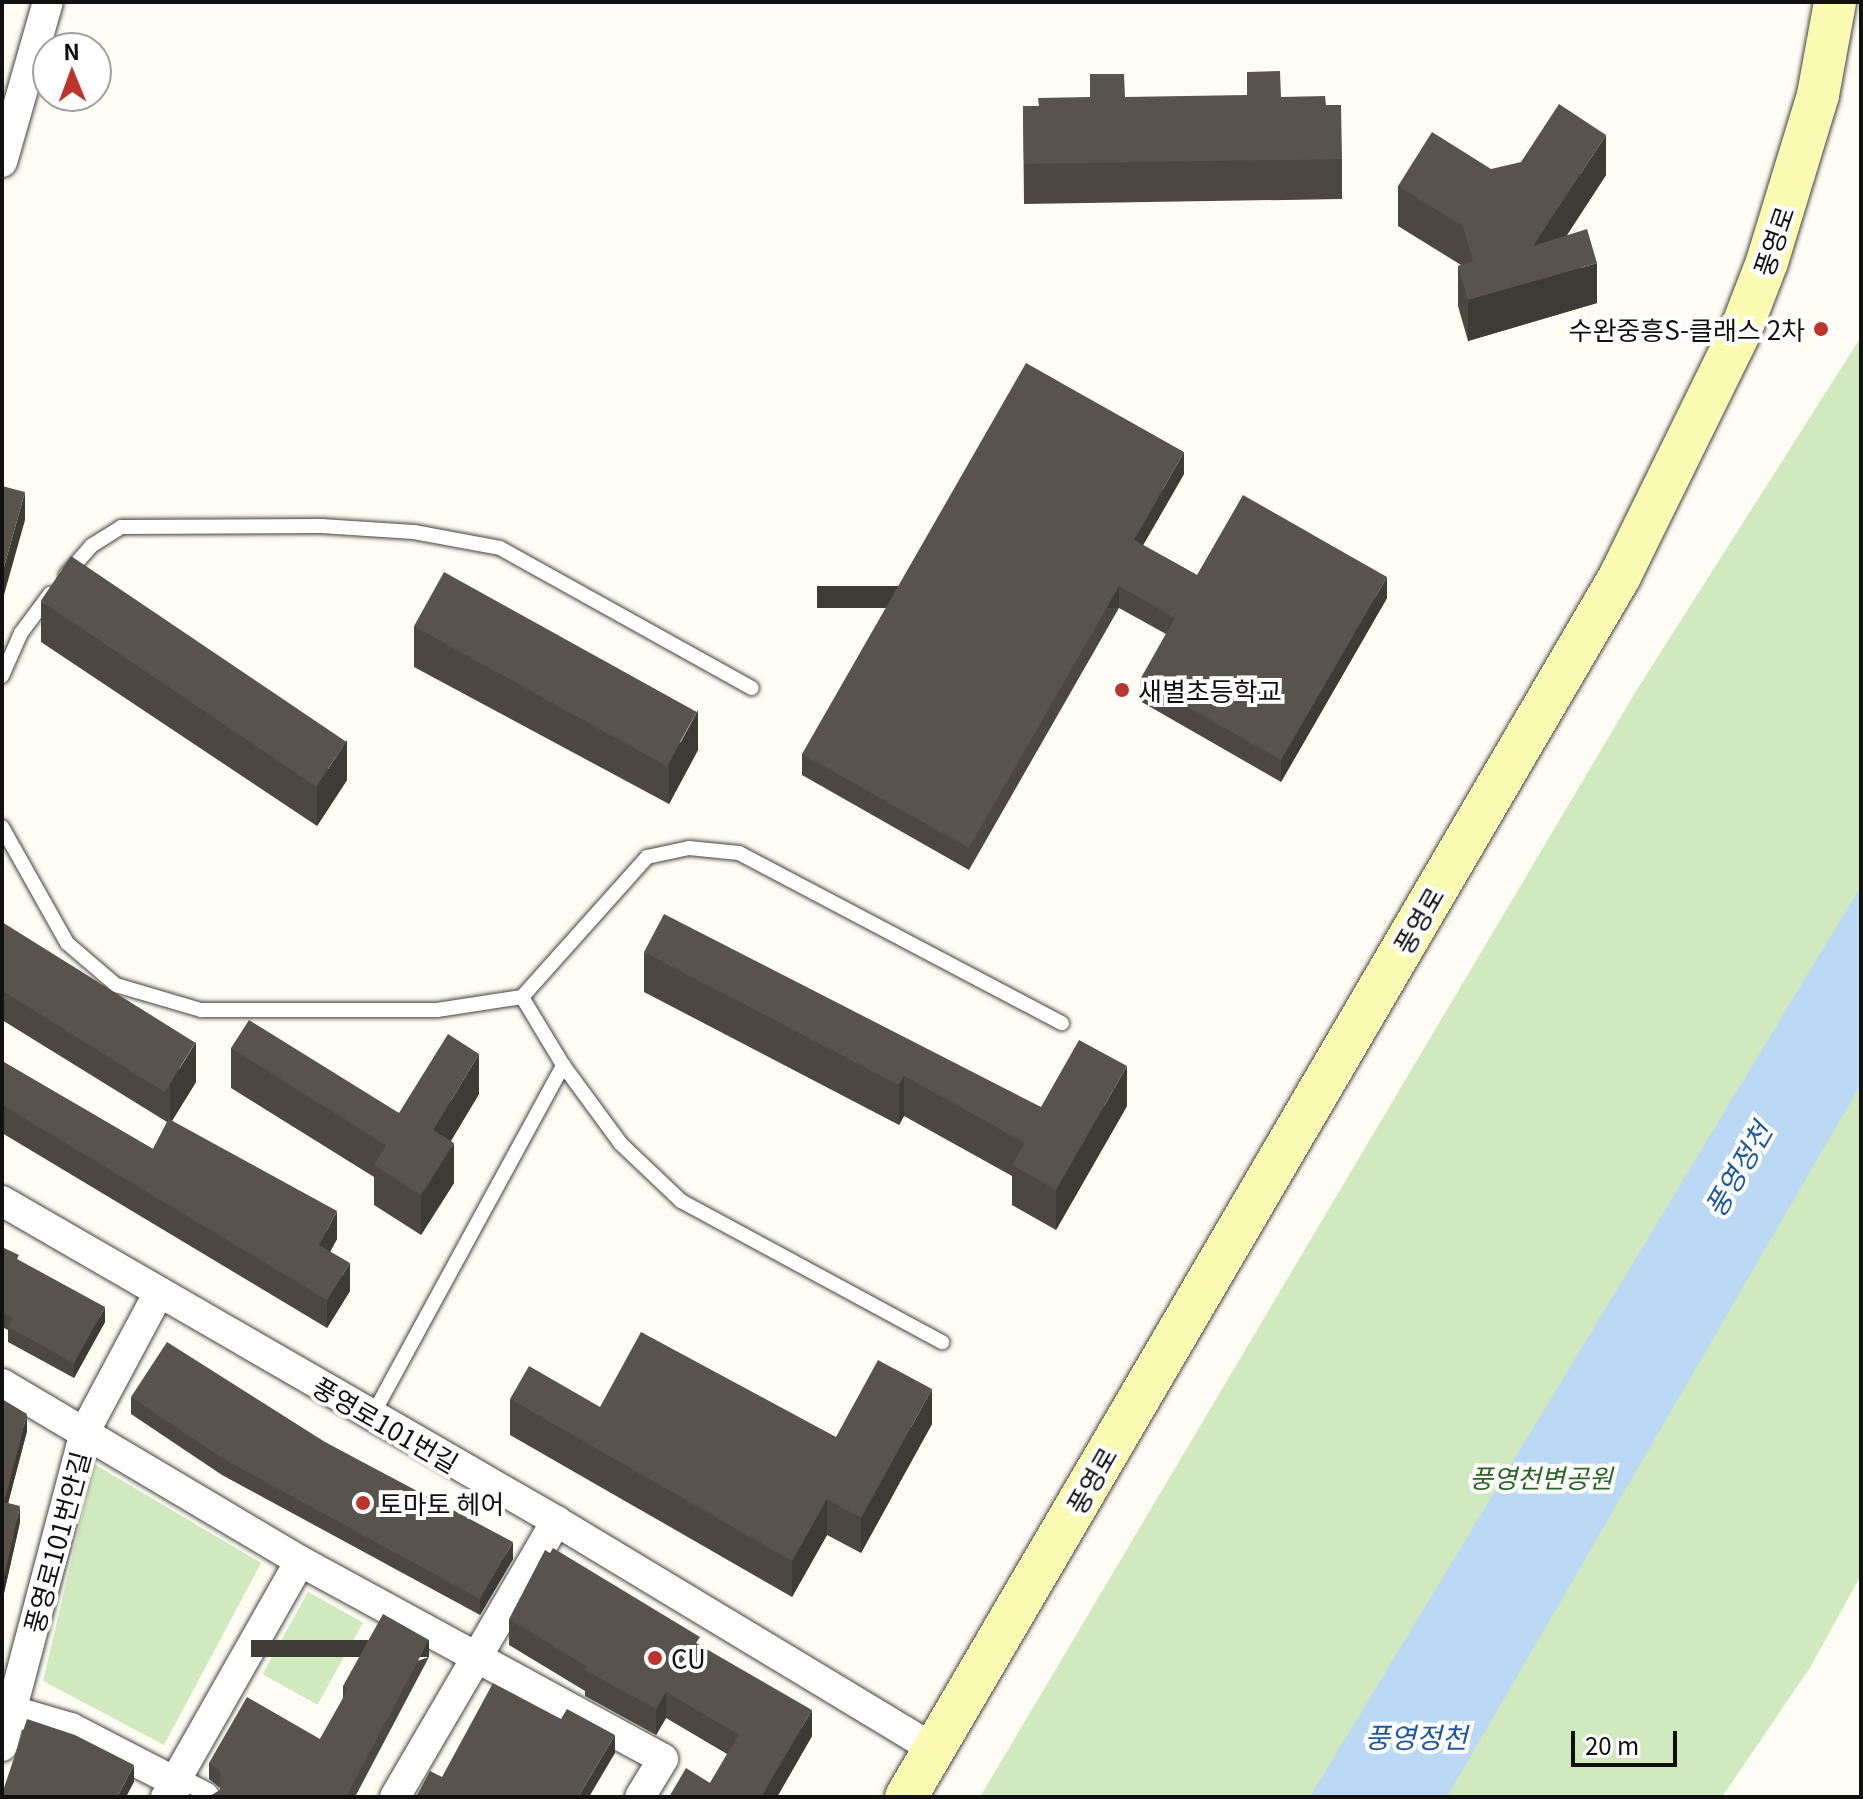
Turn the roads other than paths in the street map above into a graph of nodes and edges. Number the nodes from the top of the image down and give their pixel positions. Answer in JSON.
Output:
{"nodes":[{"id":1,"x":48,"y":2,"type":"edge"},
{"id":2,"x":1835,"y":2,"type":"edge"},
{"id":3,"x":2,"y":162,"type":"edge"},
{"id":4,"x":2,"y":676,"type":"edge"},
{"id":5,"x":752,"y":688,"type":"dead end"},
{"id":6,"x":2,"y":827,"type":"edge"},
{"id":7,"x":522,"y":997,"type":"junction"},
{"id":8,"x":1062,"y":1023,"type":"dead end"},
{"id":9,"x":563,"y":1065,"type":"junction"},
{"id":10,"x":2,"y":1201,"type":"edge"},
{"id":11,"x":158,"y":1294,"type":"junction"},
{"id":12,"x":942,"y":1342,"type":"dead end"},
{"id":13,"x":2,"y":1384,"type":"edge"},
{"id":14,"x":372,"y":1417,"type":"junction"},
{"id":15,"x":85,"y":1431,"type":"junction"},
{"id":16,"x":556,"y":1521,"type":"junction"},
{"id":17,"x":300,"y":1561,"type":"junction"},
{"id":18,"x":476,"y":1655,"type":"junction"},
{"id":19,"x":7,"y":1709,"type":"edge"},
{"id":20,"x":2,"y":1746,"type":"edge"},
{"id":21,"x":933,"y":1748,"type":"junction"},
{"id":22,"x":171,"y":1789,"type":"edge"},
{"id":23,"x":204,"y":1797,"type":"edge"},
{"id":24,"x":395,"y":1797,"type":"edge"},
{"id":25,"x":640,"y":1797,"type":"edge"},
{"id":26,"x":906,"y":1797,"type":"edge"}],
"edges":[{"from":1,"to":3,"type":"street"},
{"from":2,"to":21,"type":"main road","name":"풍영로"},
{"from":4,"to":5,"type":"lane"},
{"from":6,"to":7,"type":"lane"},
{"from":7,"to":8,"type":"lane"},
{"from":7,"to":9,"type":"lane"},
{"from":9,"to":12,"type":"lane"},
{"from":9,"to":14,"type":"lane"},
{"from":10,"to":11,"type":"street","name":"풍영로101번길"},
{"from":11,"to":14,"type":"street","name":"풍영로101번길"},
{"from":11,"to":15,"type":"street","name":"풍영로101번안길"},
{"from":13,"to":15,"type":"street","name":"풍영로101번안길"},
{"from":14,"to":16,"type":"street","name":"풍영로101번길"},
{"from":15,"to":17,"type":"street","name":"풍영로101번안길"},
{"from":15,"to":19,"type":"street","name":"풍영로101번안길"},
{"from":16,"to":18,"type":"street"},
{"from":16,"to":21,"type":"street","name":"풍영로101번길"},
{"from":17,"to":18,"type":"street","name":"풍영로101번안길"},
{"from":17,"to":22,"type":"street"},
{"from":18,"to":24,"type":"street"},
{"from":18,"to":25,"type":"street","name":"풍영로101번안길"},
{"from":19,"to":20,"type":"street","name":"풍영로101번안길"},
{"from":19,"to":22,"type":"street"},
{"from":21,"to":26,"type":"main road","name":"풍영로"},
{"from":22,"to":23,"type":"street"}]}
